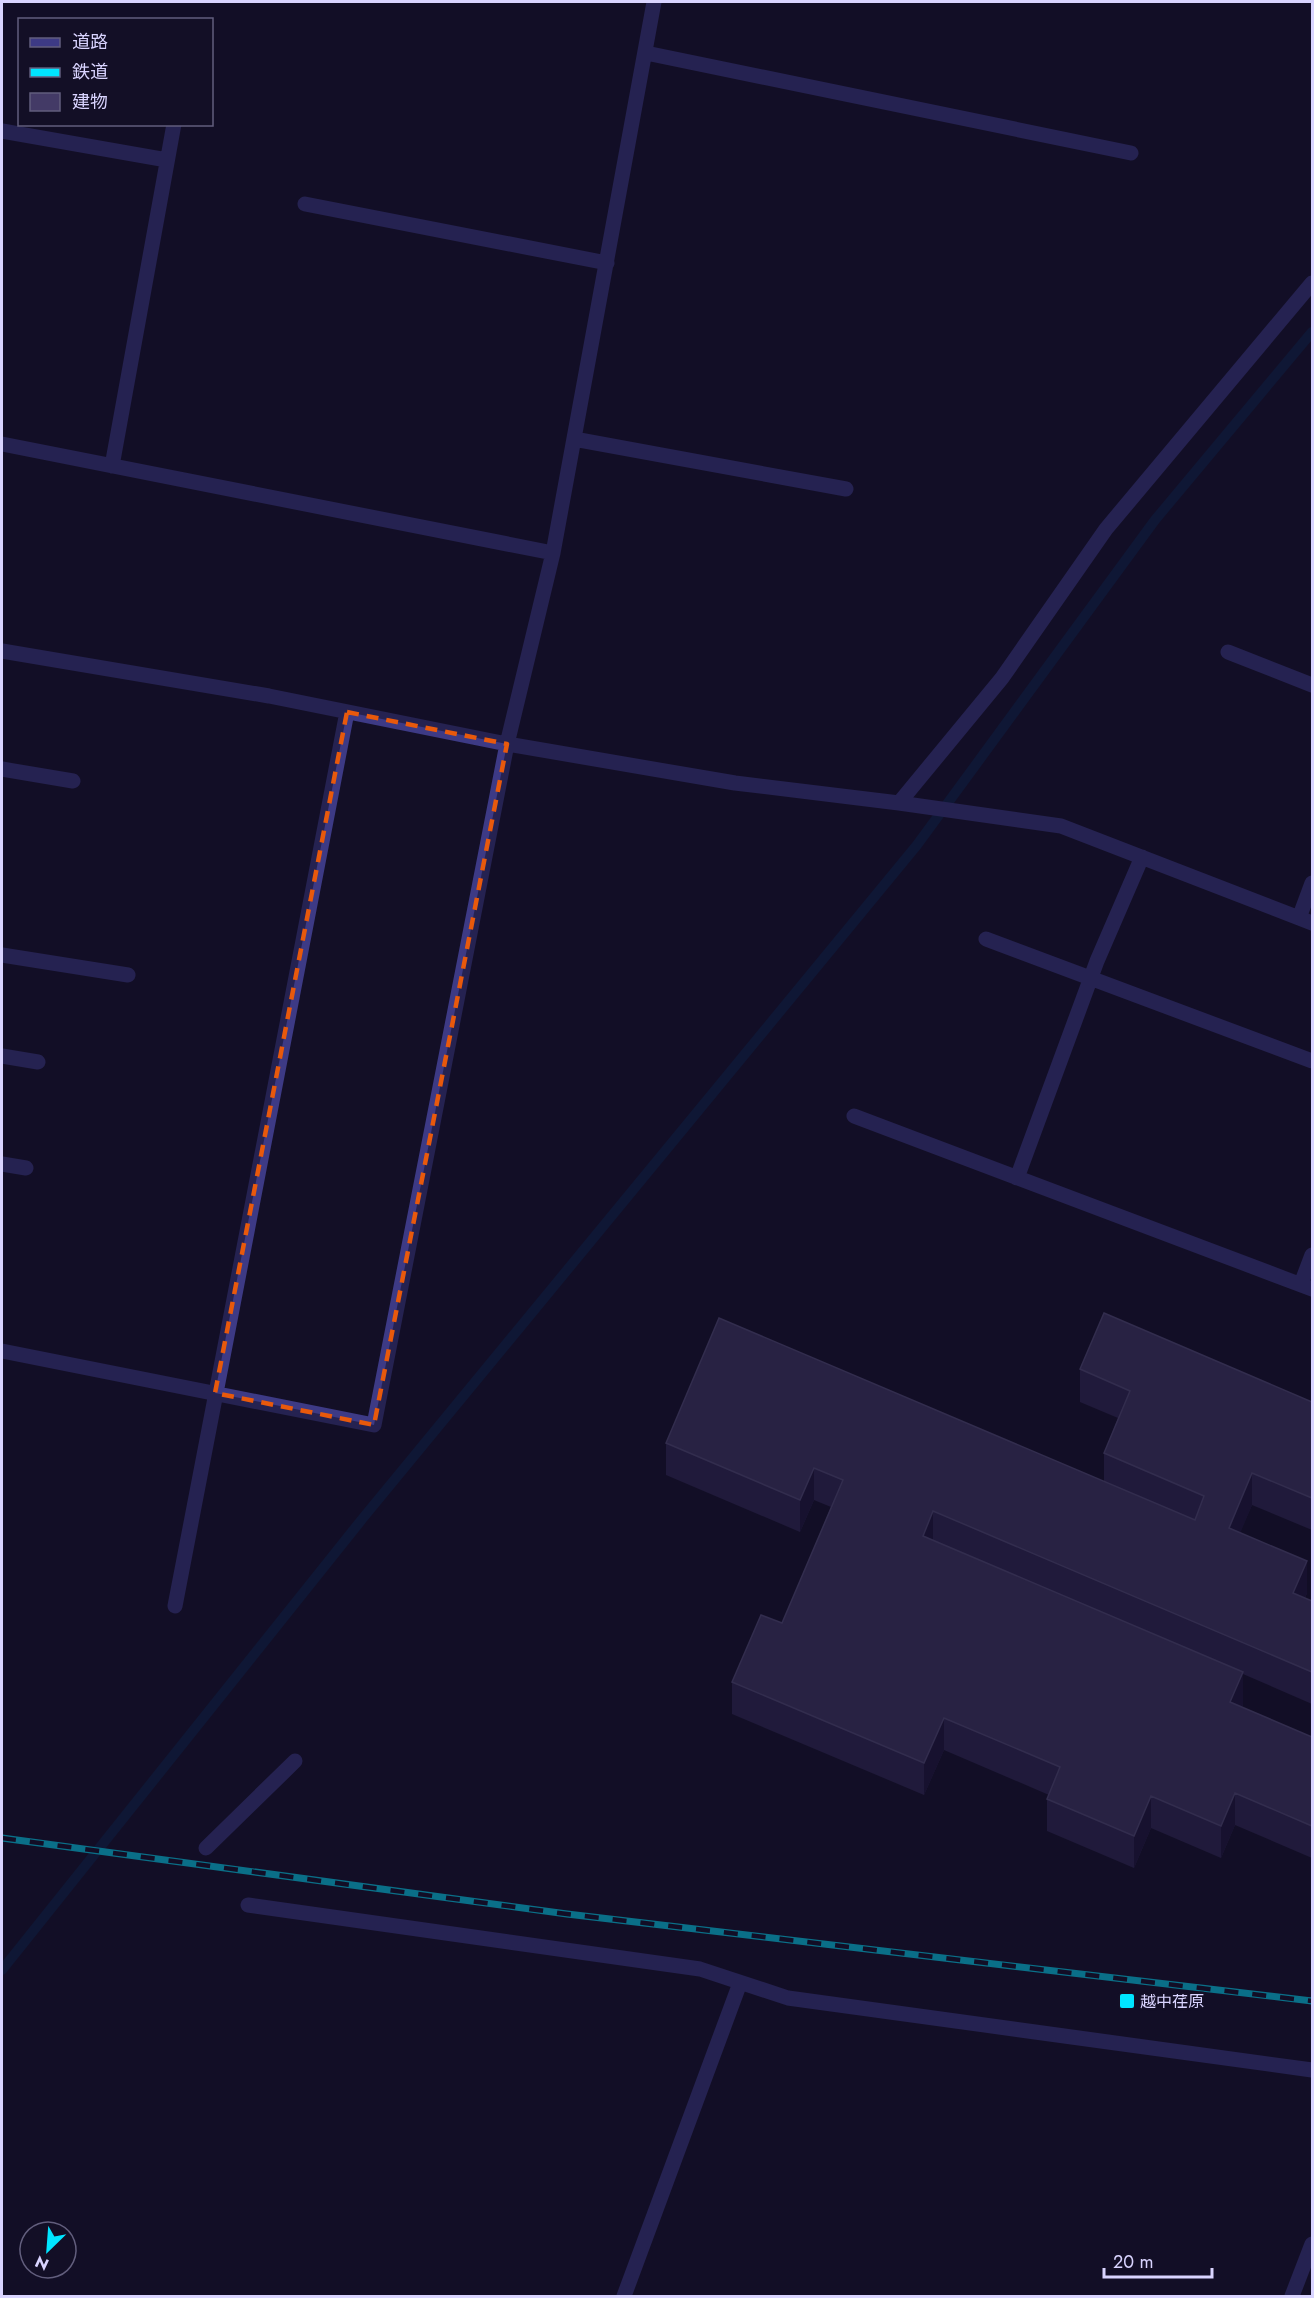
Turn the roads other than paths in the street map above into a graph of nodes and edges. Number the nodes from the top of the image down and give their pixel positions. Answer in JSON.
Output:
{"nodes":[{"id":1,"x":654,"y":2,"type":"edge"},
{"id":2,"x":646,"y":53,"type":"junction"},
{"id":3,"x":174,"y":126,"type":"edge"},
{"id":4,"x":2,"y":131,"type":"edge"},
{"id":5,"x":1131,"y":153,"type":"dead end"},
{"id":6,"x":167,"y":160,"type":"junction"},
{"id":7,"x":305,"y":204,"type":"dead end"},
{"id":8,"x":607,"y":263,"type":"junction"},
{"id":9,"x":1312,"y":284,"type":"edge"},
{"id":10,"x":574,"y":439,"type":"junction"},
{"id":11,"x":2,"y":444,"type":"edge"},
{"id":12,"x":112,"y":466,"type":"junction"},
{"id":13,"x":846,"y":489,"type":"dead end"},
{"id":14,"x":553,"y":553,"type":"junction"},
{"id":15,"x":2,"y":651,"type":"edge"},
{"id":16,"x":1228,"y":652,"type":"dead end"},
{"id":17,"x":1312,"y":685,"type":"edge"},
{"id":18,"x":347,"y":712,"type":"junction"},
{"id":19,"x":507,"y":744,"type":"junction"},
{"id":20,"x":2,"y":769,"type":"edge"},
{"id":21,"x":73,"y":780,"type":"dead end"},
{"id":22,"x":899,"y":802,"type":"junction"},
{"id":23,"x":1142,"y":857,"type":"junction"},
{"id":24,"x":1312,"y":883,"type":"edge"},
{"id":25,"x":1306,"y":920,"type":"edge"},
{"id":26,"x":986,"y":939,"type":"dead end"},
{"id":27,"x":2,"y":955,"type":"edge"},
{"id":28,"x":128,"y":975,"type":"dead end"},
{"id":29,"x":1091,"y":977,"type":"junction"},
{"id":30,"x":2,"y":1056,"type":"edge"},
{"id":31,"x":1312,"y":1061,"type":"edge"},
{"id":32,"x":38,"y":1062,"type":"dead end"},
{"id":33,"x":855,"y":1116,"type":"dead end"},
{"id":34,"x":2,"y":1164,"type":"edge"},
{"id":35,"x":26,"y":1168,"type":"dead end"},
{"id":36,"x":1017,"y":1178,"type":"junction"},
{"id":37,"x":1312,"y":1255,"type":"edge"},
{"id":38,"x":1307,"y":1287,"type":"edge"},
{"id":39,"x":2,"y":1351,"type":"edge"},
{"id":40,"x":215,"y":1393,"type":"junction"},
{"id":41,"x":175,"y":1606,"type":"dead end"},
{"id":42,"x":295,"y":1761,"type":"dead end"},
{"id":43,"x":206,"y":1848,"type":"dead end"},
{"id":44,"x":248,"y":1905,"type":"dead end"},
{"id":45,"x":740,"y":1983,"type":"junction"},
{"id":46,"x":1312,"y":2070,"type":"edge"},
{"id":47,"x":1312,"y":2244,"type":"edge"},
{"id":48,"x":624,"y":2296,"type":"edge"},
{"id":49,"x":1292,"y":2296,"type":"edge"}],
"edges":[{"from":1,"to":2,"type":"street"},
{"from":2,"to":5,"type":"street"},
{"from":2,"to":8,"type":"street"},
{"from":3,"to":6,"type":"street"},
{"from":4,"to":6,"type":"street"},
{"from":6,"to":12,"type":"street"},
{"from":7,"to":8,"type":"street"},
{"from":8,"to":10,"type":"street"},
{"from":9,"to":22,"type":"street"},
{"from":10,"to":13,"type":"street"},
{"from":10,"to":14,"type":"street"},
{"from":11,"to":12,"type":"street"},
{"from":12,"to":14,"type":"street"},
{"from":14,"to":19,"type":"street"},
{"from":15,"to":18,"type":"street"},
{"from":16,"to":17,"type":"street"},
{"from":18,"to":19,"type":"street"},
{"from":18,"to":40,"type":"street"},
{"from":19,"to":22,"type":"street"},
{"from":19,"to":40,"type":"street"},
{"from":20,"to":21,"type":"street"},
{"from":22,"to":23,"type":"street"},
{"from":23,"to":25,"type":"street"},
{"from":23,"to":29,"type":"street"},
{"from":24,"to":25,"type":"street"},
{"from":26,"to":29,"type":"street"},
{"from":27,"to":28,"type":"street"},
{"from":29,"to":31,"type":"street"},
{"from":29,"to":36,"type":"street"},
{"from":30,"to":32,"type":"street"},
{"from":33,"to":36,"type":"street"},
{"from":34,"to":35,"type":"street"},
{"from":36,"to":38,"type":"street"},
{"from":37,"to":38,"type":"street"},
{"from":39,"to":40,"type":"street"},
{"from":40,"to":41,"type":"street"},
{"from":42,"to":43,"type":"street"},
{"from":44,"to":45,"type":"street"},
{"from":45,"to":46,"type":"street"},
{"from":45,"to":48,"type":"street"},
{"from":47,"to":49,"type":"street"}]}
